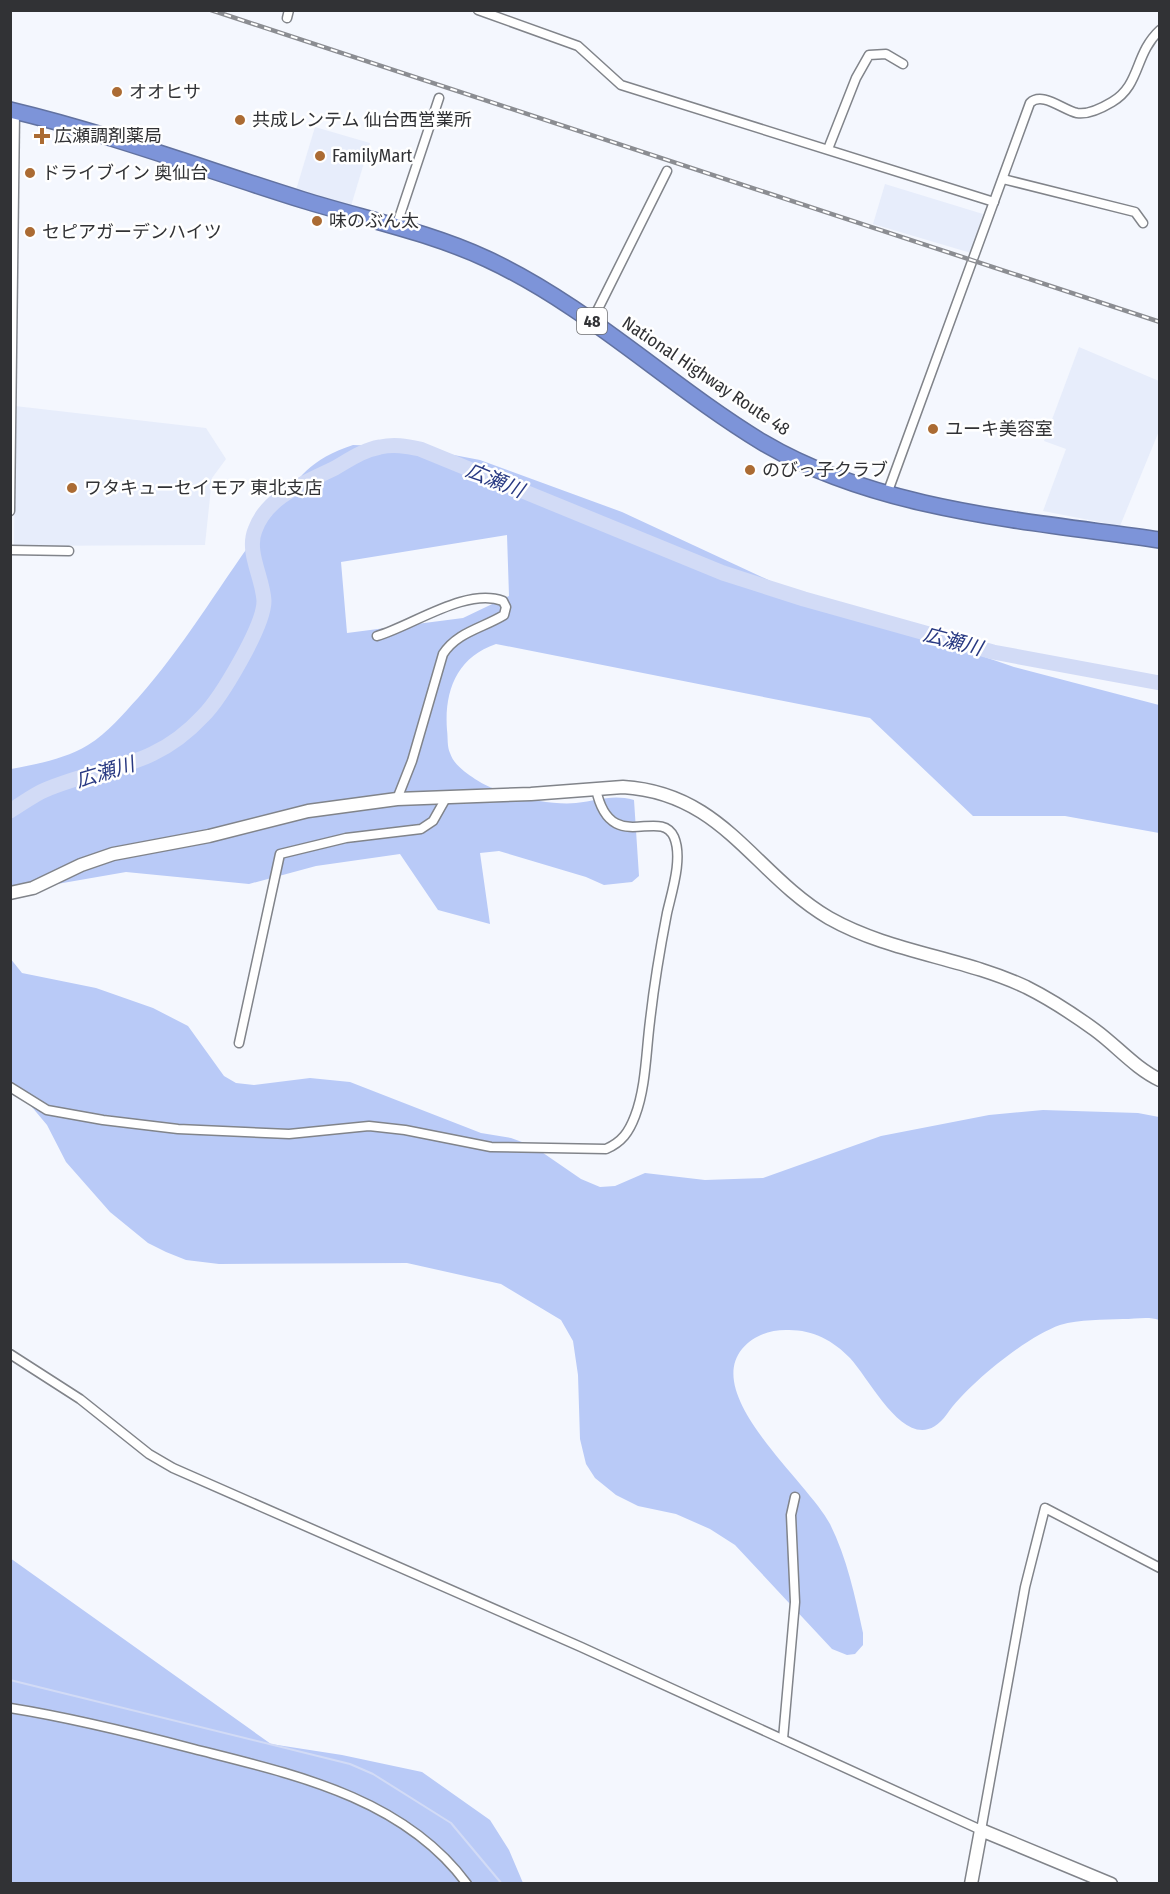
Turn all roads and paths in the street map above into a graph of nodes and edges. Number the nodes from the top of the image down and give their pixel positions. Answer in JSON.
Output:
{"nodes":[{"id":1,"x":478,"y":10,"type":"edge"},
{"id":2,"x":1160,"y":30,"type":"edge"},
{"id":3,"x":903,"y":64,"type":"dead end"},
{"id":4,"x":439,"y":98,"type":"dead end"},
{"id":5,"x":13,"y":111,"type":"edge"},
{"id":6,"x":828,"y":149,"type":"junction"},
{"id":7,"x":667,"y":171,"type":"dead end"},
{"id":8,"x":1003,"y":179,"type":"junction"},
{"id":9,"x":994,"y":202,"type":"junction"},
{"id":10,"x":1143,"y":223,"type":"dead end"},
{"id":11,"x":396,"y":226,"type":"junction"},
{"id":12,"x":12,"y":296,"type":"edge"},
{"id":13,"x":592,"y":321,"type":"junction"},
{"id":14,"x":887,"y":494,"type":"junction"},
{"id":15,"x":10,"y":511,"type":"edge"},
{"id":16,"x":1160,"y":540,"type":"edge"},
{"id":17,"x":10,"y":550,"type":"edge"},
{"id":18,"x":69,"y":551,"type":"dead end"},
{"id":19,"x":377,"y":636,"type":"dead end"},
{"id":20,"x":596,"y":789,"type":"junction"},
{"id":21,"x":446,"y":798,"type":"junction"},
{"id":22,"x":398,"y":799,"type":"junction"},
{"id":23,"x":10,"y":893,"type":"edge"},
{"id":24,"x":239,"y":1044,"type":"dead end"},
{"id":25,"x":1160,"y":1080,"type":"edge"},
{"id":26,"x":10,"y":1087,"type":"edge"},
{"id":27,"x":10,"y":1354,"type":"edge"},
{"id":28,"x":795,"y":1497,"type":"dead end"},
{"id":29,"x":1160,"y":1568,"type":"edge"},
{"id":30,"x":10,"y":1708,"type":"edge"},
{"id":31,"x":783,"y":1739,"type":"junction"},
{"id":32,"x":981,"y":1830,"type":"junction"},
{"id":33,"x":467,"y":1884,"type":"edge"},
{"id":34,"x":971,"y":1884,"type":"edge"},
{"id":35,"x":1111,"y":1884,"type":"edge"}],
"edges":[{"from":1,"to":6,"type":"street"},
{"from":2,"to":8,"type":"street"},
{"from":3,"to":6,"type":"street"},
{"from":4,"to":11,"type":"street"},
{"from":5,"to":11,"type":"highway","name":"National Highway Route 48","number":"48"},
{"from":5,"to":12,"type":"street"},
{"from":6,"to":9,"type":"street"},
{"from":7,"to":13,"type":"street"},
{"from":8,"to":9,"type":"street"},
{"from":8,"to":10,"type":"street"},
{"from":9,"to":14,"type":"street"},
{"from":11,"to":13,"type":"highway","name":"National Highway Route 48","number":"48"},
{"from":12,"to":15,"type":"street"},
{"from":13,"to":14,"type":"highway","name":"National Highway Route 48","number":"48"},
{"from":14,"to":16,"type":"highway","name":"National Highway Route 48","number":"48"},
{"from":17,"to":18,"type":"street"},
{"from":19,"to":22,"type":"street"},
{"from":20,"to":21,"type":"street"},
{"from":20,"to":25,"type":"street"},
{"from":20,"to":26,"type":"street"},
{"from":21,"to":22,"type":"street"},
{"from":21,"to":24,"type":"street"},
{"from":22,"to":23,"type":"street"},
{"from":27,"to":31,"type":"street"},
{"from":28,"to":31,"type":"street"},
{"from":29,"to":32,"type":"street"},
{"from":30,"to":33,"type":"street"},
{"from":31,"to":32,"type":"street"},
{"from":32,"to":34,"type":"street"},
{"from":32,"to":35,"type":"street"}]}
